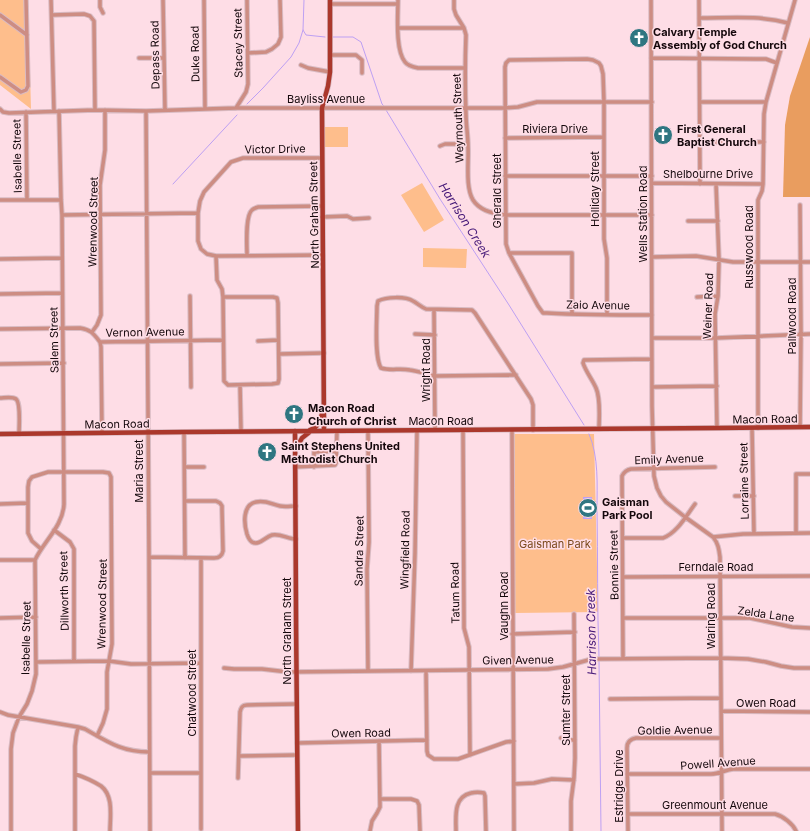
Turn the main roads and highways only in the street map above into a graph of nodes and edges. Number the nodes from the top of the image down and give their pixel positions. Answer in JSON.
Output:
{"nodes":[{"id":1,"x":330,"y":2,"type":"edge"},
{"id":2,"x":324,"y":408,"type":"junction"},
{"id":3,"x":810,"y":427,"type":"edge"},
{"id":4,"x":295,"y":431,"type":"junction"},
{"id":5,"x":308,"y":431,"type":"junction"},
{"id":6,"x":324,"y":431,"type":"junction"},
{"id":7,"x":0,"y":434,"type":"edge"},
{"id":8,"x":295,"y":451,"type":"junction"},
{"id":9,"x":298,"y":831,"type":"edge"}],
"edges":[{"from":1,"to":2,"type":"main road","name":"North Graham Street"},
{"from":2,"to":5,"type":"main road"},
{"from":2,"to":6,"type":"main road","name":"North Graham Street"},
{"from":3,"to":6,"type":"main road","name":"Macon Road"},
{"from":4,"to":5,"type":"main road","name":"Macon Road"},
{"from":4,"to":7,"type":"main road","name":"Macon Road"},
{"from":4,"to":8,"type":"main road","name":"North Graham Street"},
{"from":5,"to":6,"type":"main road","name":"Macon Road"},
{"from":5,"to":8,"type":"main road"},
{"from":8,"to":9,"type":"main road","name":"North Graham Street"}]}
